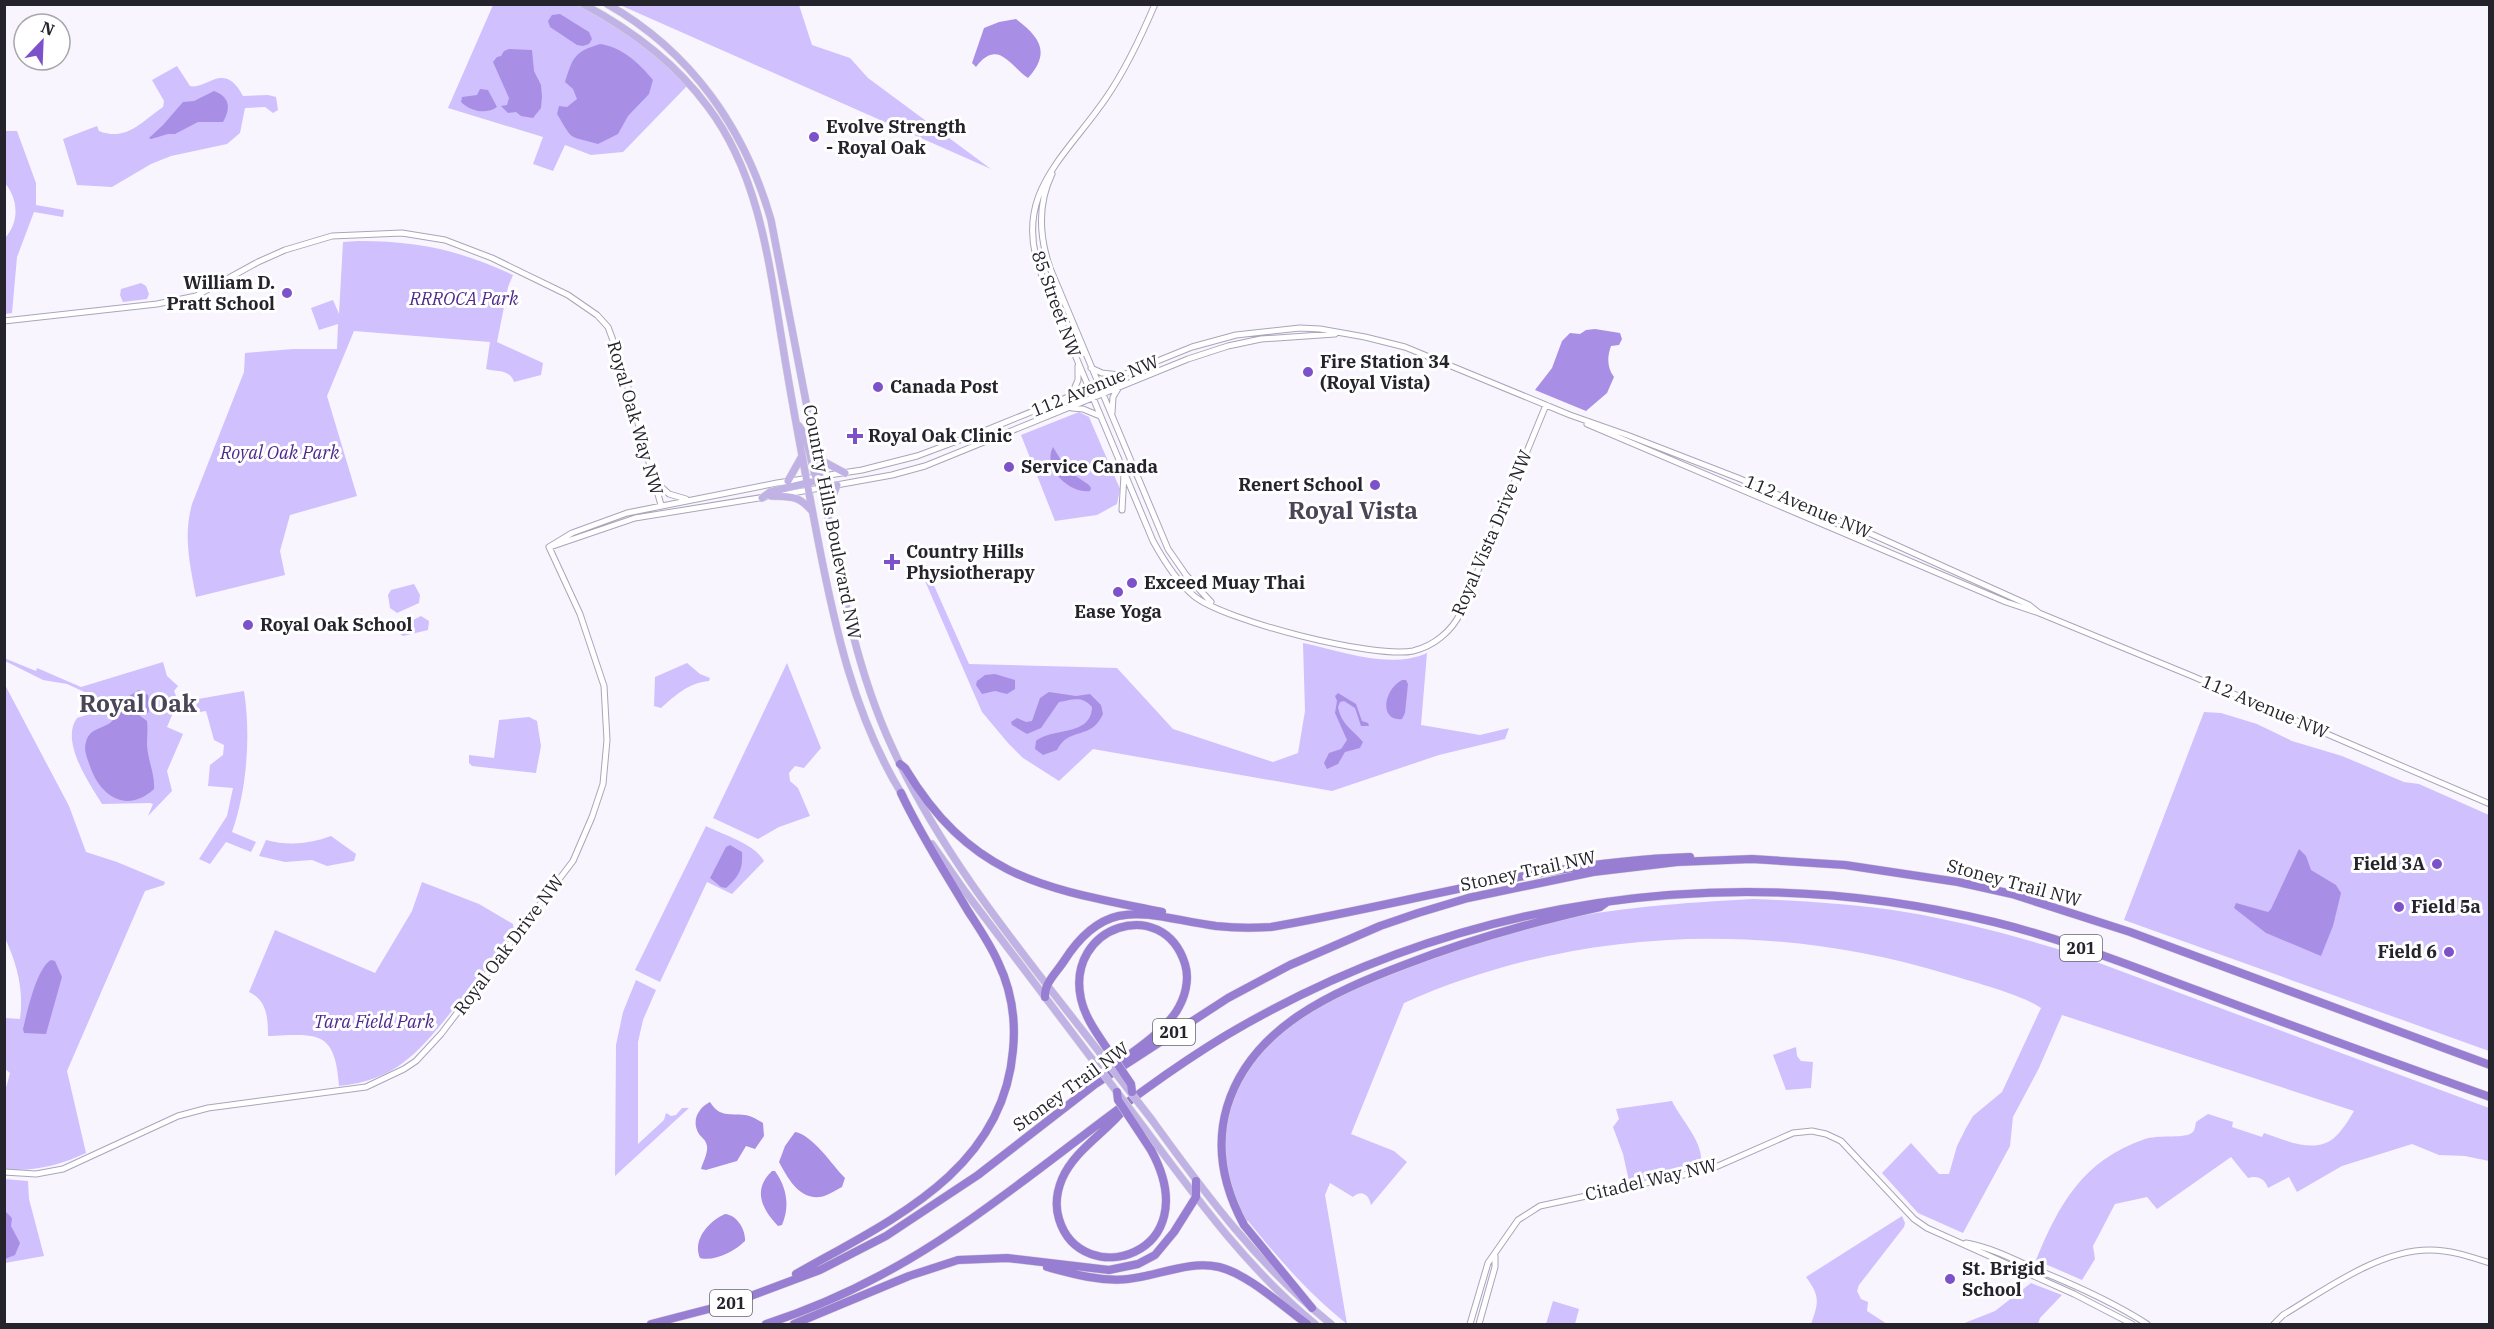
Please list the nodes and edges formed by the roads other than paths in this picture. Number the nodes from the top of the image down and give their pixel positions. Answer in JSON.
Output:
{"nodes":[{"id":1,"x":583,"y":4,"type":"edge"},
{"id":2,"x":607,"y":4,"type":"edge"},
{"id":3,"x":1155,"y":4,"type":"edge"},
{"id":4,"x":1063,"y":154,"type":"junction"},
{"id":5,"x":4,"y":321,"type":"edge"},
{"id":6,"x":1340,"y":333,"type":"junction"},
{"id":7,"x":1079,"y":364,"type":"junction"},
{"id":8,"x":1091,"y":368,"type":"junction"},
{"id":9,"x":1121,"y":375,"type":"junction"},
{"id":10,"x":1099,"y":385,"type":"junction"},
{"id":11,"x":1119,"y":387,"type":"junction"},
{"id":12,"x":1089,"y":389,"type":"junction"},
{"id":13,"x":1102,"y":394,"type":"junction"},
{"id":14,"x":1071,"y":395,"type":"junction"},
{"id":15,"x":1093,"y":398,"type":"junction"},
{"id":16,"x":1546,"y":405,"type":"junction"},
{"id":17,"x":1067,"y":408,"type":"junction"},
{"id":18,"x":1101,"y":416,"type":"junction"},
{"id":19,"x":1570,"y":416,"type":"junction"},
{"id":20,"x":1112,"y":417,"type":"junction"},
{"id":21,"x":798,"y":424,"type":"junction"},
{"id":22,"x":802,"y":456,"type":"junction"},
{"id":23,"x":817,"y":458,"type":"junction"},
{"id":24,"x":845,"y":473,"type":"junction"},
{"id":25,"x":1124,"y":473,"type":"junction"},
{"id":26,"x":653,"y":477,"type":"junction"},
{"id":27,"x":817,"y":478,"type":"junction"},
{"id":28,"x":788,"y":481,"type":"junction"},
{"id":29,"x":807,"y":484,"type":"junction"},
{"id":30,"x":837,"y":485,"type":"junction"},
{"id":31,"x":823,"y":488,"type":"junction"},
{"id":32,"x":771,"y":496,"type":"junction"},
{"id":33,"x":762,"y":498,"type":"junction"},
{"id":34,"x":687,"y":500,"type":"junction"},
{"id":35,"x":661,"y":505,"type":"junction"},
{"id":36,"x":1122,"y":510,"type":"dead end"},
{"id":37,"x":812,"y":512,"type":"junction"},
{"id":38,"x":827,"y":512,"type":"junction"},
{"id":39,"x":549,"y":547,"type":"junction"},
{"id":40,"x":1214,"y":606,"type":"junction"},
{"id":41,"x":2040,"y":613,"type":"junction"},
{"id":42,"x":900,"y":764,"type":"junction"},
{"id":43,"x":901,"y":793,"type":"junction"},
{"id":44,"x":2490,"y":804,"type":"edge"},
{"id":45,"x":1752,"y":859,"type":"junction"},
{"id":46,"x":1610,"y":900,"type":"junction"},
{"id":47,"x":1180,"y":919,"type":"junction"},
{"id":48,"x":1047,"y":984,"type":"junction"},
{"id":49,"x":1045,"y":997,"type":"junction"},
{"id":50,"x":1103,"y":1050,"type":"junction"},
{"id":51,"x":2490,"y":1065,"type":"edge"},
{"id":52,"x":1094,"y":1085,"type":"junction"},
{"id":53,"x":1117,"y":1092,"type":"junction"},
{"id":54,"x":1132,"y":1096,"type":"junction"},
{"id":55,"x":2490,"y":1097,"type":"edge"},
{"id":56,"x":4,"y":1172,"type":"edge"},
{"id":57,"x":1196,"y":1181,"type":"junction"},
{"id":58,"x":1196,"y":1197,"type":"junction"},
{"id":59,"x":1961,"y":1242,"type":"junction"},
{"id":60,"x":1495,"y":1253,"type":"junction"},
{"id":61,"x":1025,"y":1261,"type":"junction"},
{"id":62,"x":2490,"y":1263,"type":"edge"},
{"id":63,"x":787,"y":1282,"type":"junction"},
{"id":64,"x":2077,"y":1286,"type":"junction"},
{"id":65,"x":2074,"y":1294,"type":"junction"},
{"id":66,"x":1312,"y":1308,"type":"junction"},
{"id":67,"x":651,"y":1324,"type":"edge"},
{"id":68,"x":766,"y":1324,"type":"edge"},
{"id":69,"x":794,"y":1324,"type":"edge"},
{"id":70,"x":1306,"y":1324,"type":"edge"},
{"id":71,"x":1315,"y":1324,"type":"edge"},
{"id":72,"x":1331,"y":1324,"type":"edge"},
{"id":73,"x":1470,"y":1324,"type":"edge"},
{"id":74,"x":1479,"y":1324,"type":"edge"},
{"id":75,"x":2132,"y":1324,"type":"edge"},
{"id":76,"x":2147,"y":1324,"type":"edge"},
{"id":77,"x":2274,"y":1324,"type":"edge"}],
"edges":[{"from":1,"to":21,"type":"main road","name":"Country Hills Boulevard NW"},
{"from":2,"to":23,"type":"main road","name":"Country Hills Boulevard NW"},
{"from":3,"to":4,"type":"street","name":"85 Street NW"},
{"from":4,"to":7,"type":"street","name":"85 Street NW"},
{"from":4,"to":8,"type":"street","name":"85 Street NW"},
{"from":5,"to":26,"type":"street","name":"Royal Oak Way NW"},
{"from":6,"to":9,"type":"street","name":"112 Avenue NW"},
{"from":6,"to":11,"type":"street","name":"112 Avenue NW"},
{"from":6,"to":16,"type":"street","name":"112 Avenue NW"},
{"from":7,"to":12,"type":"street","name":"85 Street NW"},
{"from":7,"to":14,"type":"street"},
{"from":8,"to":9,"type":"street"},
{"from":8,"to":10,"type":"street","name":"85 Street NW"},
{"from":9,"to":10,"type":"street","name":"112 Avenue NW"},
{"from":10,"to":12,"type":"street","name":"112 Avenue NW"},
{"from":10,"to":13,"type":"street","name":"Royal Vista Drive NW"},
{"from":11,"to":13,"type":"street","name":"112 Avenue NW"},
{"from":11,"to":20,"type":"street"},
{"from":12,"to":14,"type":"street","name":"112 Avenue NW"},
{"from":12,"to":15,"type":"street","name":"Royal Vista Drive NW"},
{"from":13,"to":15,"type":"street","name":"112 Avenue NW"},
{"from":13,"to":20,"type":"street","name":"Royal Vista Drive NW"},
{"from":14,"to":24,"type":"street","name":"112 Avenue NW"},
{"from":15,"to":17,"type":"street","name":"112 Avenue NW"},
{"from":15,"to":18,"type":"street","name":"Royal Vista Drive NW"},
{"from":16,"to":19,"type":"street","name":"112 Avenue NW"},
{"from":16,"to":40,"type":"street","name":"Royal Vista Drive NW"},
{"from":17,"to":18,"type":"street"},
{"from":17,"to":30,"type":"street","name":"112 Avenue NW"},
{"from":18,"to":25,"type":"street","name":"Royal Vista Drive NW"},
{"from":19,"to":41,"type":"street","name":"112 Avenue NW"},
{"from":19,"to":41,"type":"street","name":"112 Avenue NW"},
{"from":20,"to":40,"type":"street","name":"Royal Vista Drive NW"},
{"from":21,"to":22,"type":"main road","name":"Country Hills Boulevard NW"},
{"from":21,"to":27,"type":"main road"},
{"from":22,"to":28,"type":"main road"},
{"from":22,"to":29,"type":"main road","name":"Country Hills Boulevard NW"},
{"from":23,"to":24,"type":"main road"},
{"from":23,"to":27,"type":"main road","name":"Country Hills Boulevard NW"},
{"from":24,"to":27,"type":"street","name":"112 Avenue NW"},
{"from":25,"to":36,"type":"street"},
{"from":25,"to":40,"type":"street","name":"Royal Vista Drive NW"},
{"from":26,"to":34,"type":"street"},
{"from":26,"to":35,"type":"street","name":"Royal Oak Way NW"},
{"from":27,"to":29,"type":"main road"},
{"from":27,"to":31,"type":"main road"},
{"from":28,"to":29,"type":"street"},
{"from":28,"to":34,"type":"street"},
{"from":29,"to":31,"type":"street","name":"112 Avenue NW"},
{"from":29,"to":32,"type":"street"},
{"from":29,"to":33,"type":"main road"},
{"from":29,"to":37,"type":"main road","name":"Country Hills Boulevard NW"},
{"from":30,"to":31,"type":"street","name":"112 Avenue NW"},
{"from":30,"to":38,"type":"main road"},
{"from":31,"to":38,"type":"main road","name":"Country Hills Boulevard NW"},
{"from":32,"to":33,"type":"street"},
{"from":32,"to":37,"type":"main road"},
{"from":33,"to":39,"type":"street"},
{"from":34,"to":35,"type":"street"},
{"from":35,"to":39,"type":"street"},
{"from":37,"to":43,"type":"main road","name":"Country Hills Boulevard NW"},
{"from":38,"to":42,"type":"main road","name":"Country Hills Boulevard NW"},
{"from":39,"to":56,"type":"street","name":"Royal Oak Drive NW"},
{"from":41,"to":44,"type":"street","name":"112 Avenue NW"},
{"from":42,"to":47,"type":"highway"},
{"from":42,"to":48,"type":"main road","name":"Country Hills Boulevard NW"},
{"from":43,"to":49,"type":"main road","name":"Country Hills Boulevard NW"},
{"from":43,"to":63,"type":"highway"},
{"from":45,"to":47,"type":"highway"},
{"from":45,"to":51,"type":"highway","name":"Stoney Trail NW","number":"201"},
{"from":45,"to":52,"type":"highway","name":"Stoney Trail NW","number":"201"},
{"from":46,"to":54,"type":"highway","number":"201"},
{"from":46,"to":55,"type":"highway","number":"201"},
{"from":46,"to":66,"type":"highway"},
{"from":47,"to":48,"type":"highway"},
{"from":48,"to":49,"type":"highway"},
{"from":48,"to":50,"type":"main road","name":"Country Hills Boulevard NW"},
{"from":49,"to":53,"type":"main road","name":"Country Hills Boulevard NW","bridge":true},
{"from":50,"to":52,"type":"highway"},
{"from":50,"to":54,"type":"highway","bridge":true},
{"from":52,"to":63,"type":"highway","name":"Stoney Trail NW","number":"201"},
{"from":53,"to":54,"type":"highway","bridge":true},
{"from":53,"to":58,"type":"main road","name":"Country Hills Boulevard NW","bridge":true},
{"from":54,"to":57,"type":"main road","bridge":true},
{"from":54,"to":68,"type":"highway","number":"201"},
{"from":57,"to":58,"type":"highway"},
{"from":57,"to":66,"type":"main road"},
{"from":58,"to":61,"type":"highway"},
{"from":58,"to":71,"type":"main road","name":"Country Hills Boulevard NW"},
{"from":59,"to":60,"type":"street","name":"Citadel Way NW"},
{"from":59,"to":64,"type":"street","name":"Citadel Way NW"},
{"from":59,"to":65,"type":"street","name":"Citadel Way NW"},
{"from":60,"to":73,"type":"street","name":"Citadel Way NW"},
{"from":60,"to":74,"type":"street","name":"Citadel Way NW"},
{"from":61,"to":69,"type":"highway"},
{"from":61,"to":70,"type":"highway"},
{"from":62,"to":77,"type":"street"},
{"from":63,"to":67,"type":"highway","name":"Stoney Trail NW","number":"201"},
{"from":64,"to":65,"type":"street"},
{"from":64,"to":76,"type":"street","name":"Citadel Way NW"},
{"from":65,"to":75,"type":"street","name":"Citadel Way NW"},
{"from":66,"to":72,"type":"main road"}]}
